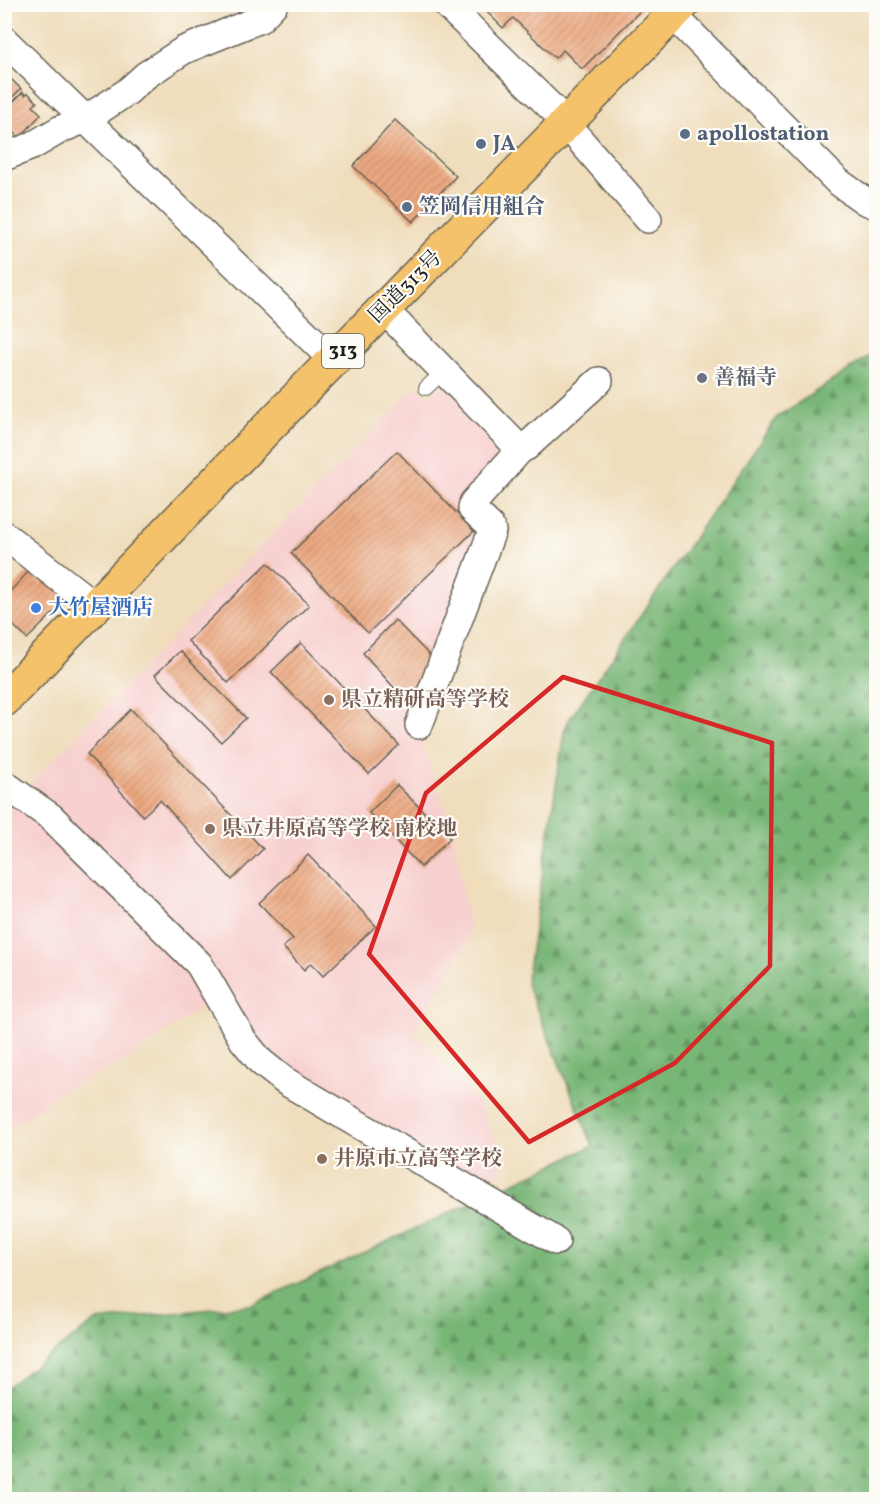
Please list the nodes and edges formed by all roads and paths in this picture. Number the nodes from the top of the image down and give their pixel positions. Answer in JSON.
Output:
{"nodes":[{"id":1,"x":274,"y":4,"type":"edge"},
{"id":2,"x":446,"y":4,"type":"edge"},
{"id":3,"x":678,"y":10,"type":"edge"},
{"id":4,"x":4,"y":40,"type":"edge"},
{"id":5,"x":86,"y":119,"type":"junction"},
{"id":6,"x":567,"y":124,"type":"junction"},
{"id":7,"x":4,"y":157,"type":"edge"},
{"id":8,"x":876,"y":205,"type":"edge"},
{"id":9,"x":648,"y":219,"type":"dead end"},
{"id":10,"x":382,"y":311,"type":"junction"},
{"id":11,"x":333,"y":360,"type":"junction"},
{"id":12,"x":599,"y":381,"type":"dead end"},
{"id":13,"x":519,"y":449,"type":"junction"},
{"id":14,"x":4,"y":535,"type":"edge"},
{"id":15,"x":95,"y":606,"type":"junction"},
{"id":16,"x":4,"y":700,"type":"edge"},
{"id":17,"x":419,"y":725,"type":"dead end"},
{"id":18,"x":4,"y":784,"type":"edge"},
{"id":19,"x":556,"y":1241,"type":"dead end"}],
"edges":[{"from":1,"to":5,"type":"street"},
{"from":2,"to":6,"type":"street"},
{"from":3,"to":6,"type":"highway","name":"国道313号","number":"313"},
{"from":3,"to":8,"type":"street"},
{"from":4,"to":5,"type":"street"},
{"from":5,"to":7,"type":"street"},
{"from":5,"to":11,"type":"street"},
{"from":6,"to":9,"type":"street"},
{"from":6,"to":10,"type":"highway","name":"国道313号","number":"313"},
{"from":10,"to":11,"type":"highway","name":"国道313号","number":"313"},
{"from":10,"to":13,"type":"street"},
{"from":11,"to":15,"type":"highway","name":"国道313号","number":"313"},
{"from":12,"to":13,"type":"street"},
{"from":13,"to":17,"type":"street"},
{"from":14,"to":15,"type":"street"},
{"from":15,"to":16,"type":"highway","name":"国道313号","number":"313"},
{"from":18,"to":19,"type":"street"}]}
